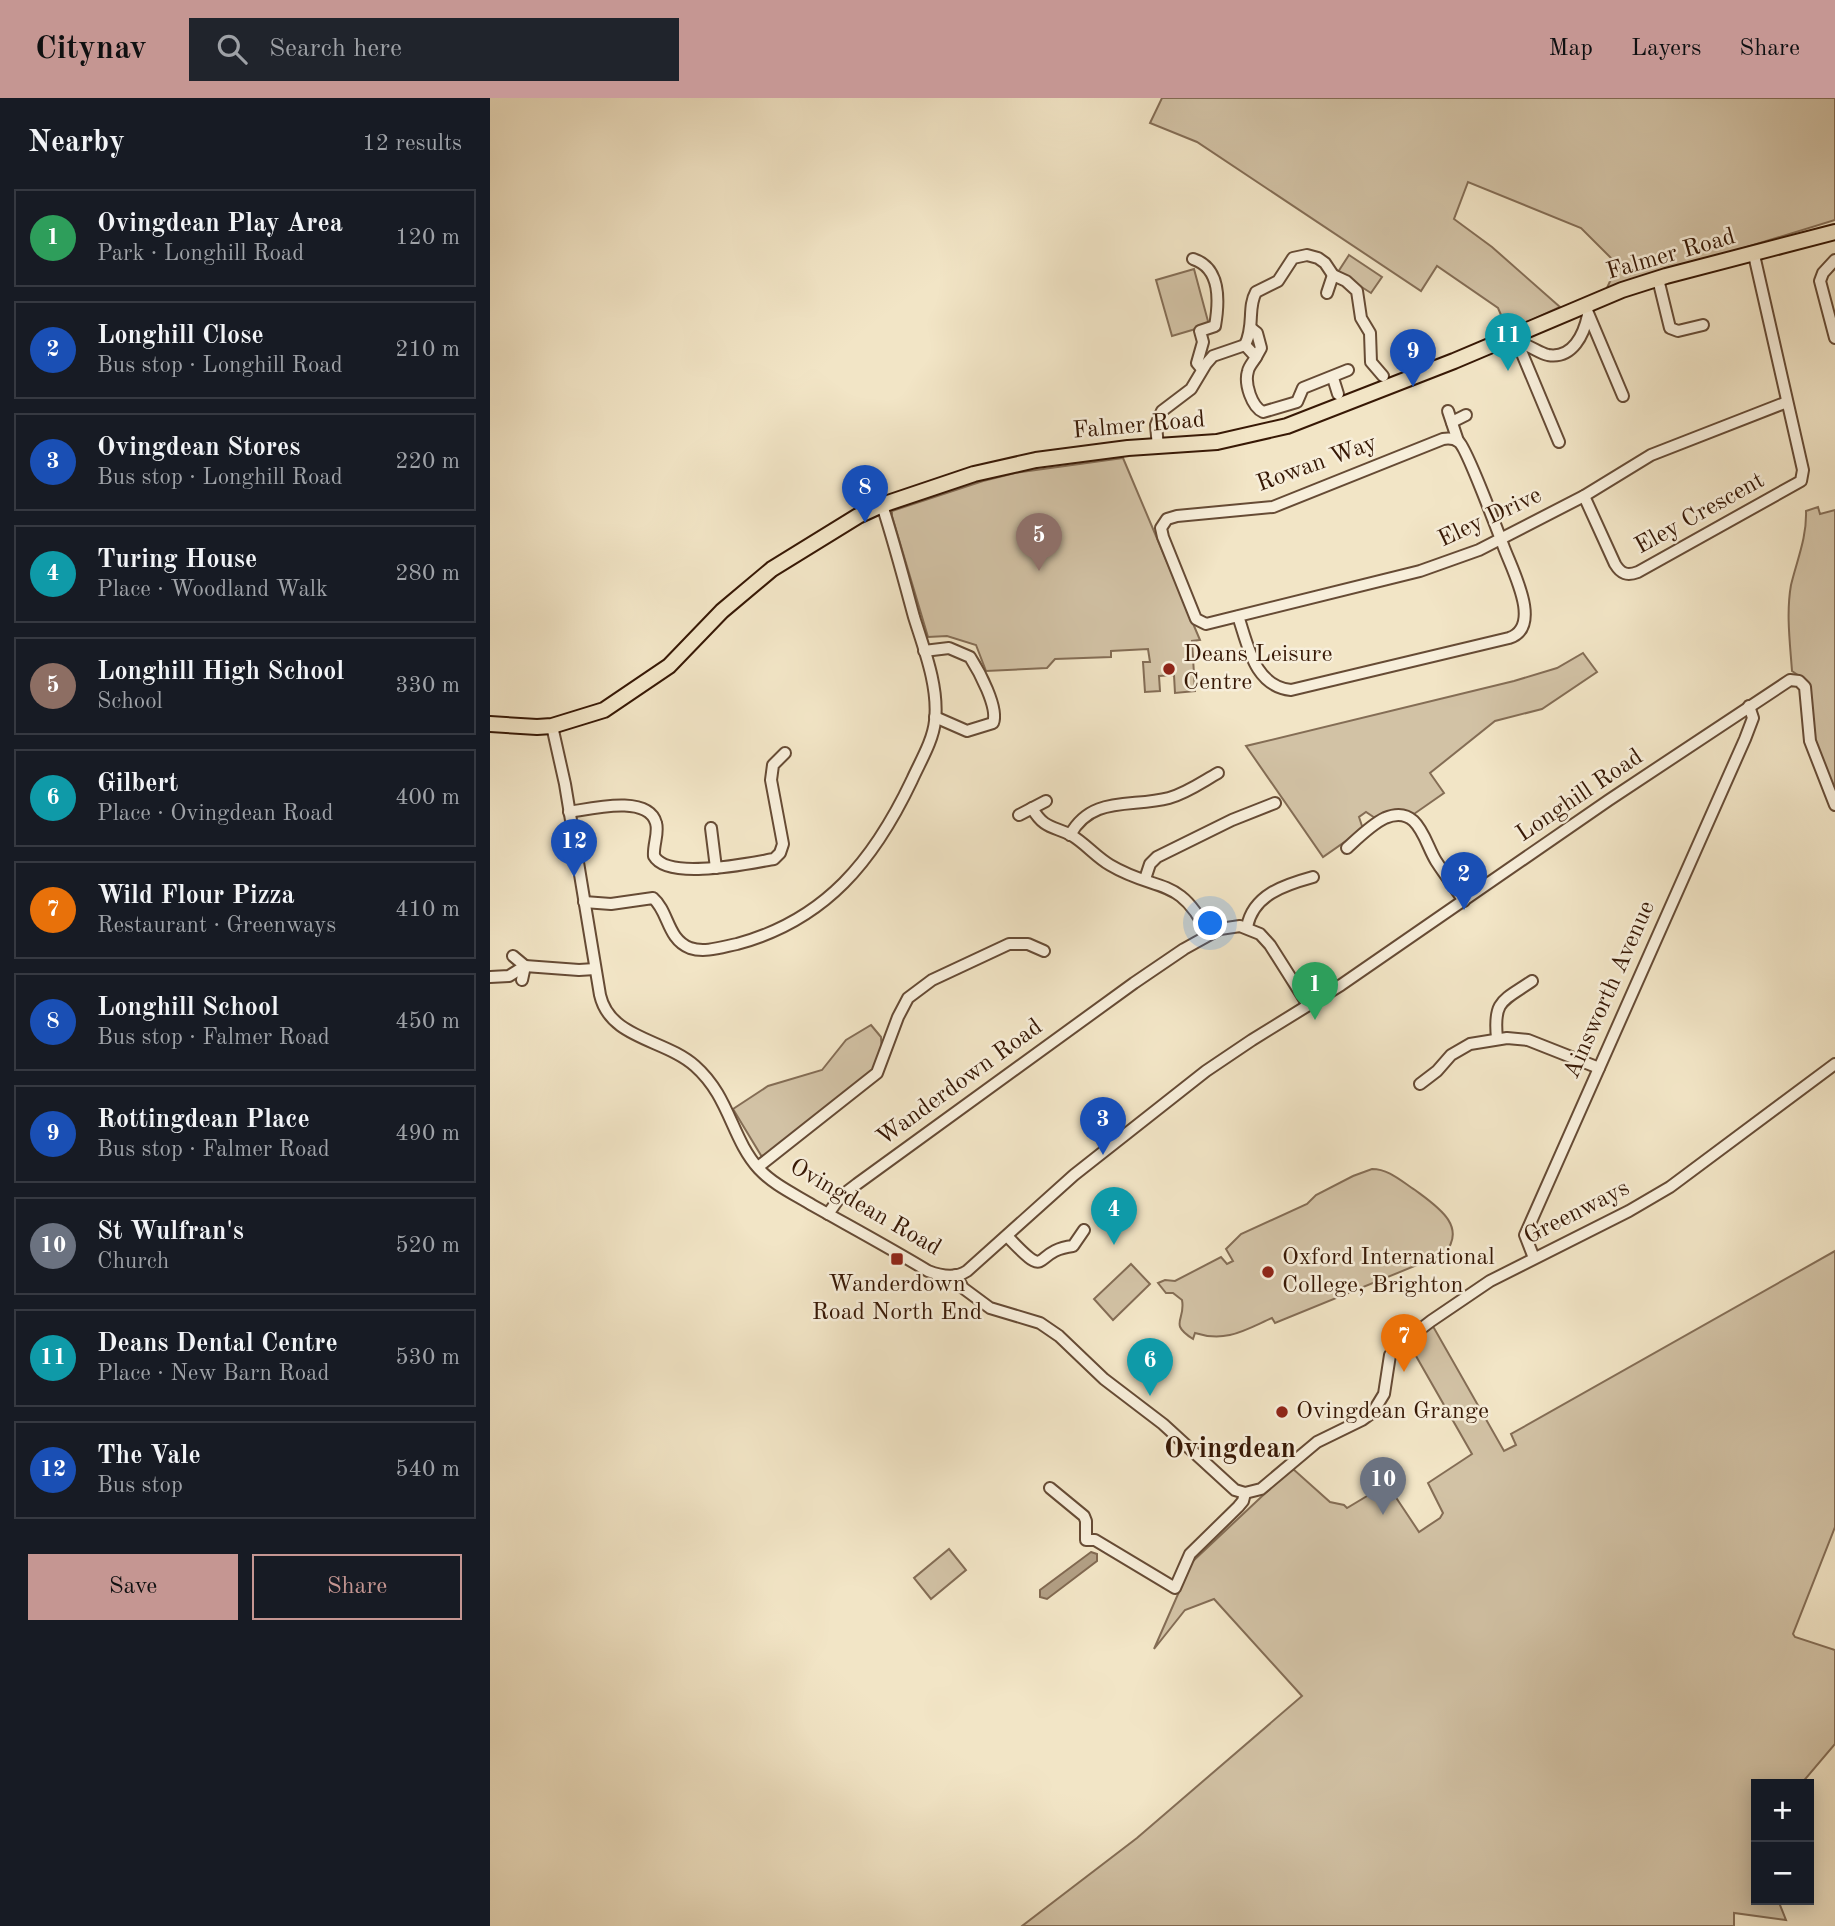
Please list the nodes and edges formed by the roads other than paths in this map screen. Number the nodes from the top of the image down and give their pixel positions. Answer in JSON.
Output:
{"nodes":[{"id":1,"x":1835,"y":232,"type":"edge"},
{"id":2,"x":1754,"y":255,"type":"junction"},
{"id":3,"x":1193,"y":259,"type":"dead end"},
{"id":4,"x":1835,"y":260,"type":"edge"},
{"id":5,"x":1333,"y":275,"type":"junction"},
{"id":6,"x":1658,"y":279,"type":"junction"},
{"id":7,"x":1327,"y":293,"type":"dead end"},
{"id":8,"x":1587,"y":310,"type":"junction"},
{"id":9,"x":1703,"y":325,"type":"dead end"},
{"id":10,"x":1252,"y":329,"type":"junction"},
{"id":11,"x":1835,"y":338,"type":"edge"},
{"id":12,"x":1520,"y":339,"type":"junction"},
{"id":13,"x":1245,"y":345,"type":"junction"},
{"id":14,"x":1256,"y":356,"type":"junction"},
{"id":15,"x":1202,"y":369,"type":"junction"},
{"id":16,"x":1348,"y":370,"type":"dead end"},
{"id":17,"x":1383,"y":376,"type":"dead end"},
{"id":18,"x":1333,"y":378,"type":"junction"},
{"id":19,"x":1339,"y":394,"type":"dead end"},
{"id":20,"x":1623,"y":396,"type":"dead end"},
{"id":21,"x":1787,"y":402,"type":"junction"},
{"id":22,"x":1466,"y":415,"type":"dead end"},
{"id":23,"x":1458,"y":441,"type":"junction"},
{"id":24,"x":1559,"y":442,"type":"dead end"},
{"id":25,"x":1158,"y":447,"type":"junction"},
{"id":26,"x":1584,"y":496,"type":"junction"},
{"id":27,"x":882,"y":505,"type":"junction"},
{"id":28,"x":1501,"y":540,"type":"junction"},
{"id":29,"x":1238,"y":616,"type":"junction"},
{"id":30,"x":1195,"y":617,"type":"joint"},
{"id":31,"x":924,"y":651,"type":"junction"},
{"id":32,"x":1749,"y":706,"type":"junction"},
{"id":33,"x":1735,"y":716,"type":"junction"},
{"id":34,"x":935,"y":717,"type":"junction"},
{"id":35,"x":490,"y":724,"type":"edge"},
{"id":36,"x":552,"y":726,"type":"junction"},
{"id":37,"x":1745,"y":739,"type":"junction"},
{"id":38,"x":785,"y":753,"type":"dead end"},
{"id":39,"x":1203,"y":768,"type":"dead end"},
{"id":40,"x":1046,"y":801,"type":"dead end"},
{"id":41,"x":1275,"y":803,"type":"dead end"},
{"id":42,"x":1835,"y":805,"type":"edge"},
{"id":43,"x":1032,"y":808,"type":"junction"},
{"id":44,"x":569,"y":812,"type":"junction"},
{"id":45,"x":1019,"y":815,"type":"dead end"},
{"id":46,"x":1364,"y":817,"type":"dead end"},
{"id":47,"x":1373,"y":827,"type":"junction"},
{"id":48,"x":711,"y":828,"type":"dead end"},
{"id":49,"x":1070,"y":835,"type":"junction"},
{"id":50,"x":1347,"y":848,"type":"dead end"},
{"id":51,"x":716,"y":868,"type":"junction"},
{"id":52,"x":1312,"y":877,"type":"dead end"},
{"id":53,"x":1144,"y":879,"type":"junction"},
{"id":54,"x":1464,"y":901,"type":"junction"},
{"id":55,"x":584,"y":902,"type":"junction"},
{"id":56,"x":1247,"y":927,"type":"junction"},
{"id":57,"x":1208,"y":934,"type":"junction"},
{"id":58,"x":1044,"y":951,"type":"dead end"},
{"id":59,"x":513,"y":956,"type":"dead end"},
{"id":60,"x":525,"y":966,"type":"junction"},
{"id":61,"x":595,"y":969,"type":"junction"},
{"id":62,"x":490,"y":977,"type":"edge"},
{"id":63,"x":522,"y":980,"type":"dead end"},
{"id":64,"x":1532,"y":981,"type":"dead end"},
{"id":65,"x":1308,"y":1005,"type":"junction"},
{"id":66,"x":1497,"y":1038,"type":"junction"},
{"id":67,"x":1835,"y":1063,"type":"edge"},
{"id":68,"x":1599,"y":1068,"type":"junction"},
{"id":69,"x":1420,"y":1084,"type":"dead end"},
{"id":70,"x":758,"y":1167,"type":"junction"},
{"id":71,"x":828,"y":1214,"type":"junction"},
{"id":72,"x":1084,"y":1230,"type":"dead end"},
{"id":73,"x":1007,"y":1236,"type":"junction"},
{"id":74,"x":1534,"y":1258,"type":"junction"},
{"id":75,"x":956,"y":1275,"type":"junction"},
{"id":76,"x":1050,"y":1488,"type":"dead end"},
{"id":77,"x":1245,"y":1493,"type":"junction"}],
"edges":[{"from":1,"to":2,"type":"main road","name":"Falmer Road"},
{"from":2,"to":6,"type":"main road","name":"Falmer Road"},
{"from":2,"to":21,"type":"street"},
{"from":3,"to":15,"type":"street"},
{"from":4,"to":11,"type":"street"},
{"from":5,"to":7,"type":"street"},
{"from":5,"to":10,"type":"street"},
{"from":5,"to":17,"type":"street"},
{"from":6,"to":8,"type":"main road","name":"Falmer Road"},
{"from":6,"to":9,"type":"street"},
{"from":8,"to":12,"type":"main road","name":"Falmer Road"},
{"from":8,"to":12,"type":"street"},
{"from":8,"to":20,"type":"street"},
{"from":10,"to":13,"type":"street"},
{"from":10,"to":14,"type":"street"},
{"from":12,"to":24,"type":"street"},
{"from":12,"to":25,"type":"main road","name":"Falmer Road"},
{"from":13,"to":14,"type":"street"},
{"from":13,"to":15,"type":"street"},
{"from":14,"to":18,"type":"street"},
{"from":15,"to":25,"type":"street"},
{"from":16,"to":18,"type":"street"},
{"from":18,"to":19,"type":"street"},
{"from":21,"to":26,"type":"street","name":"Eley Drive"},
{"from":21,"to":26,"type":"street","name":"Eley Crescent"},
{"from":22,"to":23,"type":"street"},
{"from":23,"to":28,"type":"street"},
{"from":23,"to":30,"type":"street","name":"Rowan Way"},
{"from":25,"to":27,"type":"main road","name":"Falmer Road"},
{"from":26,"to":28,"type":"street","name":"Eley Drive"},
{"from":27,"to":31,"type":"street"},
{"from":27,"to":36,"type":"main road","name":"Falmer Road"},
{"from":28,"to":29,"type":"street","name":"Eley Drive"},
{"from":28,"to":29,"type":"street"},
{"from":29,"to":30,"type":"street","name":"Eley Drive"},
{"from":31,"to":34,"type":"street"},
{"from":31,"to":34,"type":"street"},
{"from":32,"to":33,"type":"street","name":"Longhill Road"},
{"from":32,"to":37,"type":"street","name":"Ainsworth Avenue"},
{"from":32,"to":42,"type":"street","name":"Longhill Road"},
{"from":33,"to":37,"type":"street"},
{"from":33,"to":54,"type":"street","name":"Longhill Road"},
{"from":34,"to":55,"type":"street"},
{"from":35,"to":36,"type":"main road","name":"Falmer Road"},
{"from":36,"to":44,"type":"street","name":"Ovingdean Road"},
{"from":37,"to":68,"type":"street","name":"Ainsworth Avenue"},
{"from":38,"to":51,"type":"street"},
{"from":39,"to":49,"type":"street"},
{"from":40,"to":43,"type":"street"},
{"from":41,"to":53,"type":"street"},
{"from":43,"to":45,"type":"street"},
{"from":43,"to":49,"type":"street"},
{"from":44,"to":51,"type":"street"},
{"from":44,"to":55,"type":"street","name":"Ovingdean Road"},
{"from":46,"to":47,"type":"street"},
{"from":47,"to":50,"type":"street"},
{"from":47,"to":54,"type":"street"},
{"from":48,"to":51,"type":"street"},
{"from":49,"to":53,"type":"street"},
{"from":52,"to":56,"type":"street"},
{"from":53,"to":57,"type":"street"},
{"from":54,"to":65,"type":"street","name":"Longhill Road"},
{"from":55,"to":61,"type":"street","name":"Ovingdean Road"},
{"from":56,"to":57,"type":"street","name":"Wanderdown Road"},
{"from":56,"to":65,"type":"street"},
{"from":57,"to":71,"type":"street","name":"Wanderdown Road"},
{"from":58,"to":70,"type":"street"},
{"from":59,"to":60,"type":"street"},
{"from":60,"to":61,"type":"street"},
{"from":60,"to":62,"type":"street"},
{"from":60,"to":63,"type":"street"},
{"from":61,"to":70,"type":"street","name":"Ovingdean Road"},
{"from":64,"to":66,"type":"street"},
{"from":65,"to":73,"type":"street","name":"Longhill Road"},
{"from":66,"to":68,"type":"street"},
{"from":66,"to":69,"type":"street"},
{"from":67,"to":74,"type":"street","name":"Greenways"},
{"from":68,"to":74,"type":"street","name":"Ainsworth Avenue"},
{"from":70,"to":71,"type":"street","name":"Ovingdean Road"},
{"from":71,"to":75,"type":"street","name":"Ovingdean Road"},
{"from":72,"to":73,"type":"street"},
{"from":73,"to":75,"type":"street","name":"Longhill Road"},
{"from":74,"to":77,"type":"street","name":"Greenways"},
{"from":75,"to":77,"type":"street","name":"Ovingdean Road"},
{"from":76,"to":77,"type":"street"}]}
